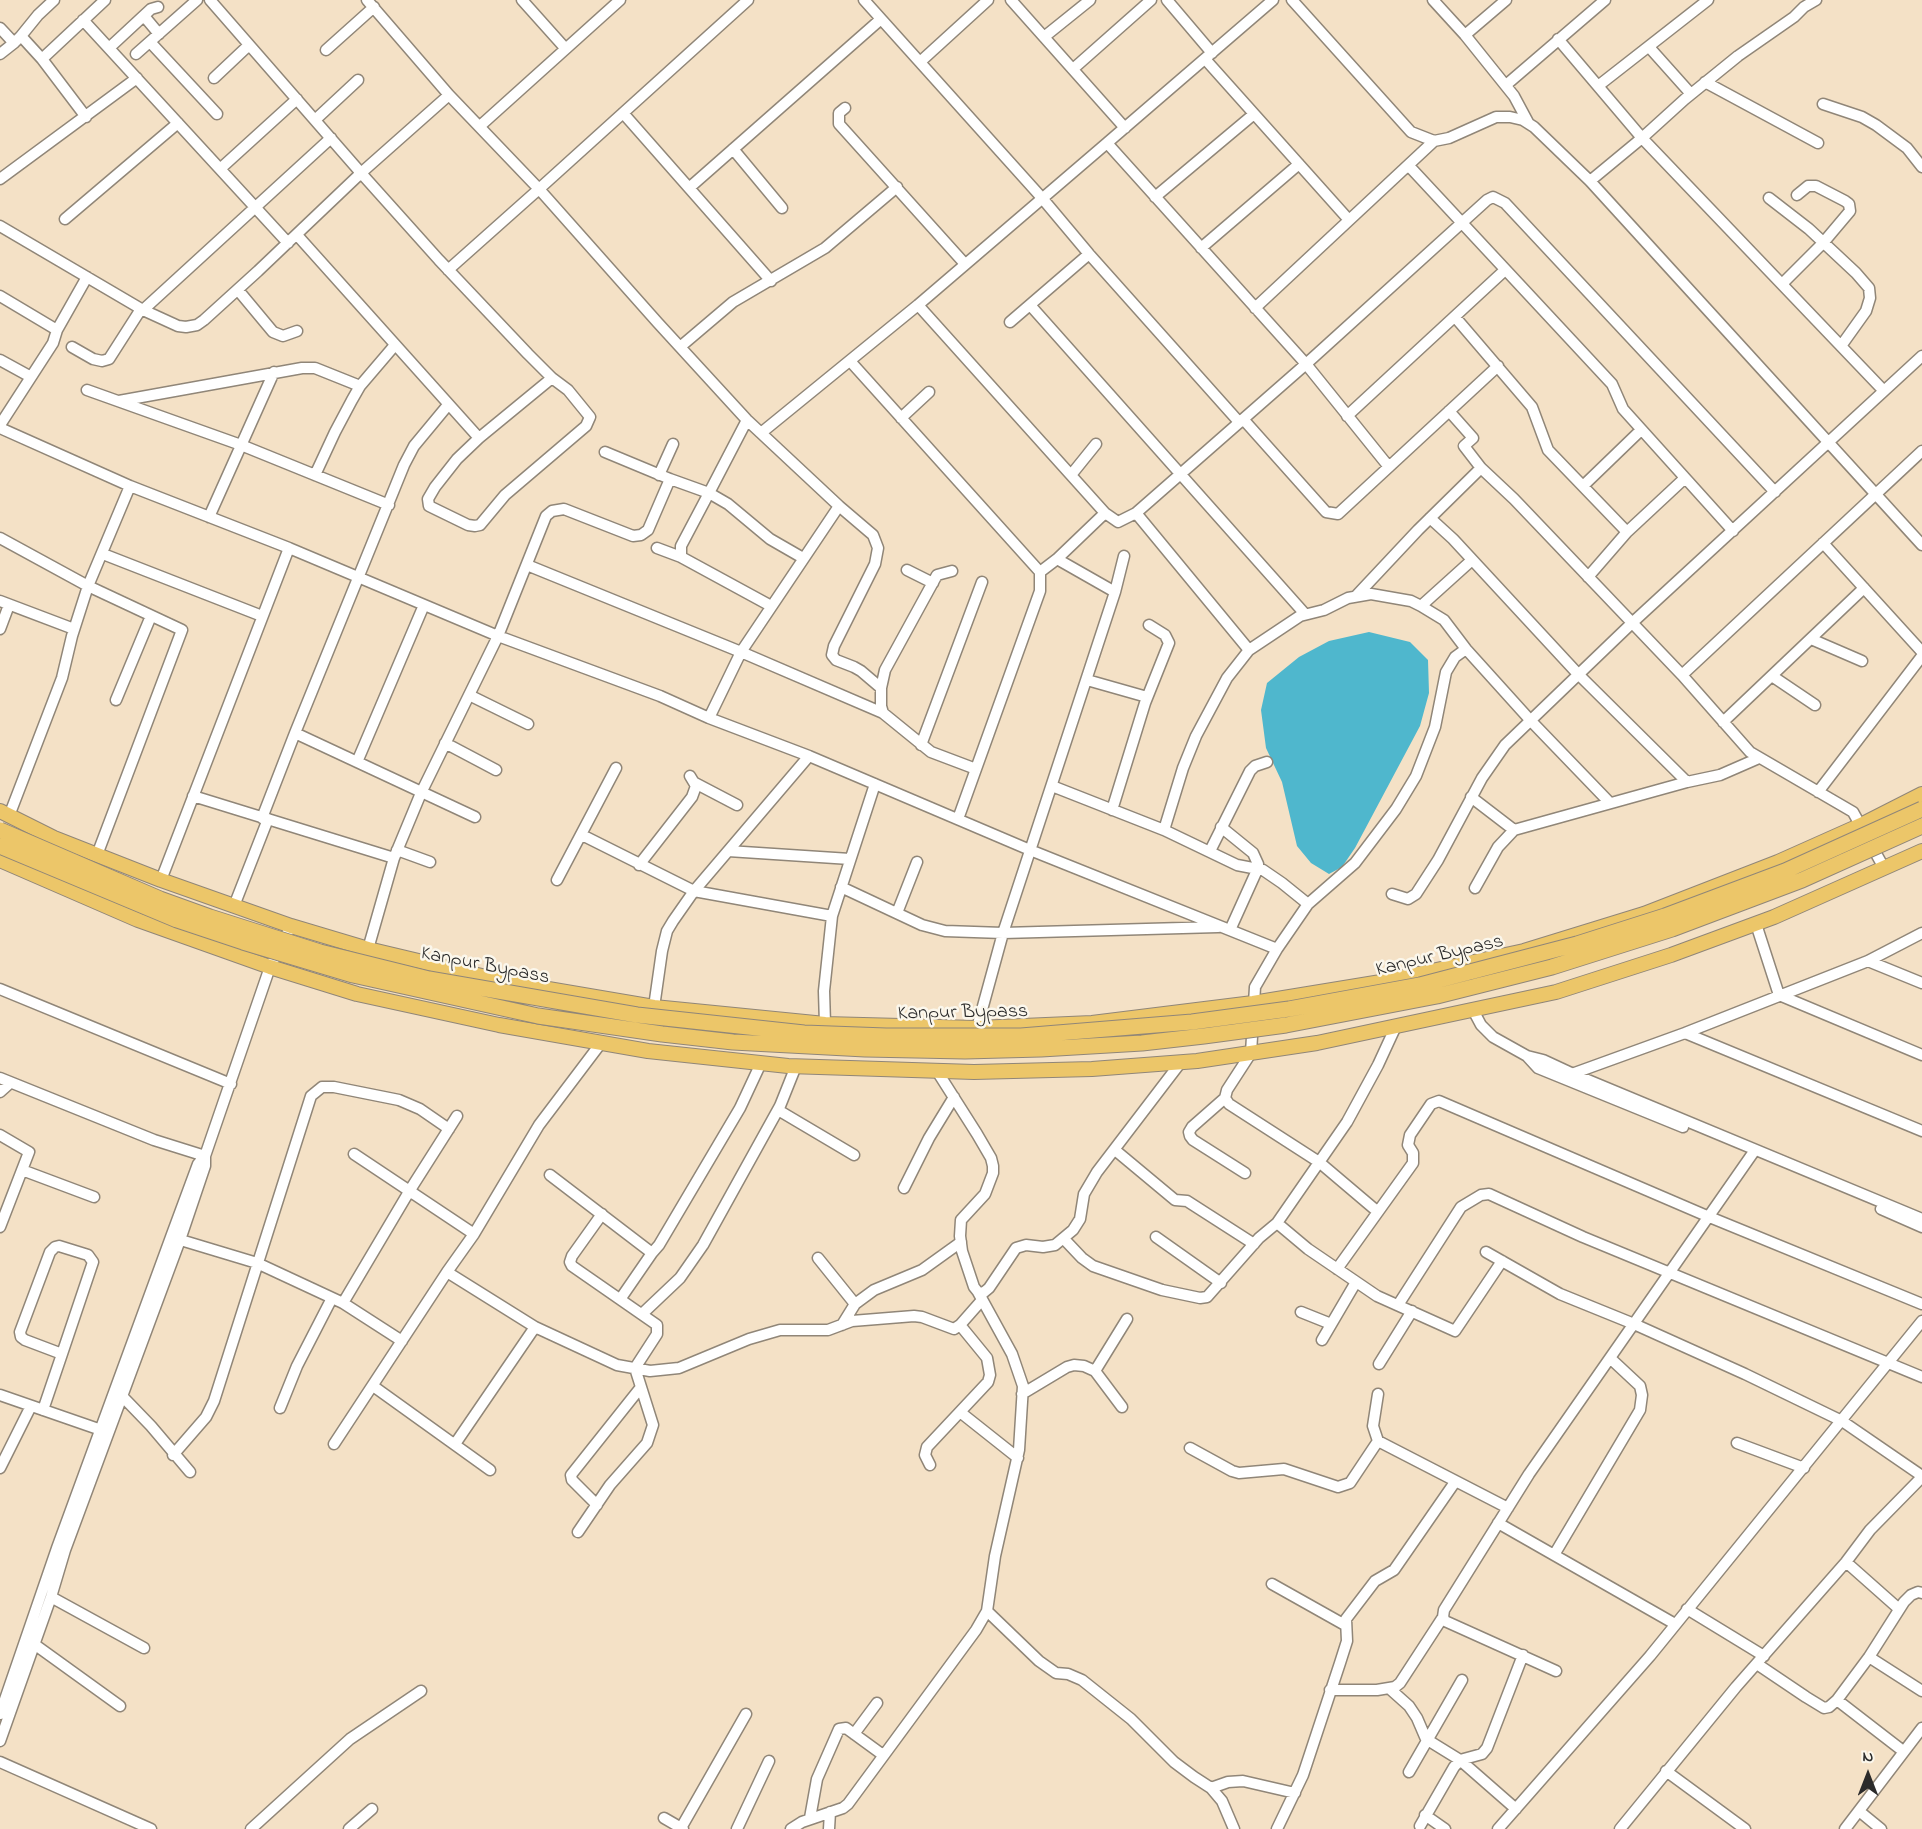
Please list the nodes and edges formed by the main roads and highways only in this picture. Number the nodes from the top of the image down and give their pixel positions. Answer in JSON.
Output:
{"nodes":[{"id":1,"x":1922,"y":794,"type":"edge"},
{"id":2,"x":1922,"y":809,"type":"edge"},
{"id":3,"x":5,"y":813,"type":"edge"},
{"id":4,"x":1922,"y":825,"type":"edge"},
{"id":5,"x":0,"y":830,"type":"edge"},
{"id":6,"x":0,"y":846,"type":"edge"},
{"id":7,"x":1922,"y":851,"type":"edge"},
{"id":8,"x":0,"y":860,"type":"edge"}],
"edges":[{"from":1,"to":3,"type":"main road"},
{"from":2,"to":5,"type":"highway","name":"Kanpur Bypass","bridge":true},
{"from":4,"to":6,"type":"highway","name":"Kanpur Bypass","bridge":true},
{"from":7,"to":8,"type":"main road"}]}
